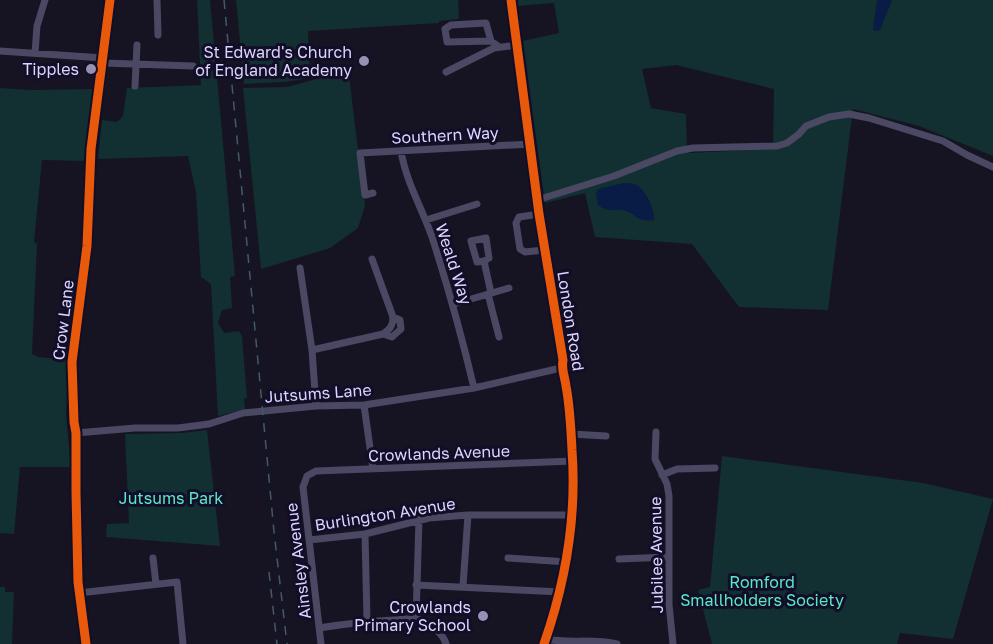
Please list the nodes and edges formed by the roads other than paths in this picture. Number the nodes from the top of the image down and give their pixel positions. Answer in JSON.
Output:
{"nodes":[{"id":1,"x":45,"y":0,"type":"edge"},
{"id":2,"x":110,"y":0,"type":"edge"},
{"id":3,"x":157,"y":0,"type":"edge"},
{"id":4,"x":511,"y":0,"type":"edge"},
{"id":5,"x":158,"y":35,"type":"dead end"},
{"id":6,"x":491,"y":41,"type":"junction"},
{"id":7,"x":137,"y":45,"type":"dead end"},
{"id":8,"x":517,"y":45,"type":"junction"},
{"id":9,"x":498,"y":46,"type":"junction"},
{"id":10,"x":0,"y":51,"type":"edge"},
{"id":11,"x":35,"y":53,"type":"junction"},
{"id":12,"x":103,"y":61,"type":"junction"},
{"id":13,"x":136,"y":64,"type":"junction"},
{"id":14,"x":194,"y":66,"type":"dead end"},
{"id":15,"x":446,"y":72,"type":"dead end"},
{"id":16,"x":135,"y":86,"type":"dead end"},
{"id":17,"x":531,"y":144,"type":"junction"},
{"id":18,"x":401,"y":151,"type":"junction"},
{"id":19,"x":993,"y":167,"type":"edge"},
{"id":20,"x":374,"y":193,"type":"dead end"},
{"id":21,"x":537,"y":200,"type":"junction"},
{"id":22,"x":477,"y":204,"type":"dead end"},
{"id":23,"x":539,"y":214,"type":"junction"},
{"id":24,"x":426,"y":220,"type":"junction"},
{"id":25,"x":544,"y":250,"type":"junction"},
{"id":26,"x":372,"y":259,"type":"dead end"},
{"id":27,"x":484,"y":261,"type":"dead end"},
{"id":28,"x":300,"y":268,"type":"dead end"},
{"id":29,"x":509,"y":288,"type":"dead end"},
{"id":30,"x":489,"y":293,"type":"junction"},
{"id":31,"x":454,"y":304,"type":"junction"},
{"id":32,"x":499,"y":337,"type":"dead end"},
{"id":33,"x":312,"y":350,"type":"junction"},
{"id":34,"x":561,"y":368,"type":"junction"},
{"id":35,"x":474,"y":388,"type":"junction"},
{"id":36,"x":364,"y":405,"type":"junction"},
{"id":37,"x":316,"y":406,"type":"junction"},
{"id":38,"x":656,"y":432,"type":"dead end"},
{"id":39,"x":76,"y":433,"type":"junction"},
{"id":40,"x":571,"y":434,"type":"junction"},
{"id":41,"x":606,"y":436,"type":"dead end"},
{"id":42,"x":573,"y":461,"type":"junction"},
{"id":43,"x":715,"y":468,"type":"dead end"},
{"id":44,"x":373,"y":469,"type":"junction"},
{"id":45,"x":662,"y":474,"type":"junction"},
{"id":46,"x":307,"y":476,"type":"joint"},
{"id":47,"x":468,"y":515,"type":"junction"},
{"id":48,"x":573,"y":515,"type":"junction"},
{"id":49,"x":419,"y":519,"type":"junction"},
{"id":50,"x":365,"y":534,"type":"junction"},
{"id":51,"x":309,"y":540,"type":"junction"},
{"id":52,"x":669,"y":557,"type":"junction"},
{"id":53,"x":153,"y":558,"type":"dead end"},
{"id":54,"x":507,"y":558,"type":"dead end"},
{"id":55,"x":619,"y":559,"type":"dead end"},
{"id":56,"x":567,"y":562,"type":"junction"},
{"id":57,"x":156,"y":584,"type":"junction"},
{"id":58,"x":417,"y":585,"type":"junction"},
{"id":59,"x":463,"y":586,"type":"junction"},
{"id":60,"x":561,"y":592,"type":"junction"},
{"id":61,"x":79,"y":593,"type":"junction"},
{"id":62,"x":416,"y":619,"type":"junction"},
{"id":63,"x":367,"y":621,"type":"junction"},
{"id":64,"x":319,"y":628,"type":"junction"},
{"id":65,"x":545,"y":642,"type":"edge"},
{"id":66,"x":613,"y":643,"type":"edge"},
{"id":67,"x":86,"y":644,"type":"edge"},
{"id":68,"x":183,"y":644,"type":"edge"},
{"id":69,"x":321,"y":644,"type":"edge"},
{"id":70,"x":446,"y":644,"type":"edge"},
{"id":71,"x":673,"y":644,"type":"edge"}],
"edges":[{"from":1,"to":11,"type":"street"},
{"from":2,"to":12,"type":"street","name":"Crow Lane"},
{"from":3,"to":5,"type":"street"},
{"from":4,"to":8,"type":"main road","name":"London Road"},
{"from":6,"to":6,"type":"street"},
{"from":6,"to":9,"type":"street"},
{"from":7,"to":13,"type":"street"},
{"from":8,"to":9,"type":"street"},
{"from":8,"to":17,"type":"main road","name":"London Road"},
{"from":9,"to":15,"type":"street"},
{"from":10,"to":11,"type":"street"},
{"from":11,"to":12,"type":"street"},
{"from":12,"to":13,"type":"street"},
{"from":12,"to":39,"type":"street","name":"Crow Lane"},
{"from":13,"to":14,"type":"street"},
{"from":13,"to":16,"type":"street"},
{"from":17,"to":18,"type":"street","name":"Southern Way"},
{"from":17,"to":21,"type":"main road","name":"London Road"},
{"from":18,"to":20,"type":"street","name":"Southern Way"},
{"from":18,"to":24,"type":"street","name":"Weald Way"},
{"from":19,"to":21,"type":"street"},
{"from":21,"to":23,"type":"main road","name":"London Road"},
{"from":22,"to":24,"type":"street"},
{"from":23,"to":25,"type":"main road","name":"London Road"},
{"from":23,"to":25,"type":"street"},
{"from":24,"to":31,"type":"street","name":"Weald Way"},
{"from":25,"to":34,"type":"main road","name":"London Road"},
{"from":26,"to":33,"type":"street"},
{"from":27,"to":30,"type":"street"},
{"from":28,"to":33,"type":"street"},
{"from":29,"to":30,"type":"street"},
{"from":30,"to":31,"type":"street"},
{"from":30,"to":32,"type":"street"},
{"from":31,"to":35,"type":"street","name":"Weald Way"},
{"from":33,"to":37,"type":"street"},
{"from":34,"to":35,"type":"street","name":"Jutsums Lane"},
{"from":34,"to":40,"type":"main road","name":"London Road"},
{"from":35,"to":36,"type":"street","name":"Jutsums Lane"},
{"from":36,"to":37,"type":"street","name":"Jutsums Lane"},
{"from":36,"to":44,"type":"street"},
{"from":37,"to":39,"type":"street","name":"Jutsums Lane"},
{"from":38,"to":45,"type":"street","name":"Jubilee Avenue"},
{"from":39,"to":61,"type":"street","name":"Crow Lane"},
{"from":40,"to":41,"type":"street"},
{"from":40,"to":42,"type":"main road","name":"London Road"},
{"from":42,"to":44,"type":"street","name":"Crowlands Avenue"},
{"from":42,"to":48,"type":"main road","name":"London Road"},
{"from":43,"to":45,"type":"street"},
{"from":44,"to":46,"type":"street","name":"Crowlands Avenue"},
{"from":45,"to":52,"type":"street","name":"Jubilee Avenue"},
{"from":46,"to":51,"type":"street","name":"Ainsley Avenue"},
{"from":47,"to":48,"type":"street","name":"Burlington Avenue"},
{"from":47,"to":49,"type":"street","name":"Burlington Avenue"},
{"from":47,"to":59,"type":"street"},
{"from":48,"to":56,"type":"main road","name":"London Road"},
{"from":49,"to":50,"type":"street","name":"Burlington Avenue"},
{"from":49,"to":58,"type":"street"},
{"from":50,"to":51,"type":"street","name":"Burlington Avenue"},
{"from":50,"to":63,"type":"street"},
{"from":51,"to":64,"type":"street","name":"Ainsley Avenue"},
{"from":52,"to":55,"type":"street"},
{"from":52,"to":71,"type":"street","name":"Jubilee Avenue"},
{"from":53,"to":57,"type":"street"},
{"from":54,"to":56,"type":"street"},
{"from":56,"to":60,"type":"main road","name":"London Road"},
{"from":57,"to":61,"type":"street"},
{"from":57,"to":68,"type":"street"},
{"from":58,"to":59,"type":"street"},
{"from":58,"to":62,"type":"street"},
{"from":59,"to":60,"type":"street"},
{"from":60,"to":65,"type":"main road","name":"London Road"},
{"from":61,"to":67,"type":"street","name":"Crow Lane"},
{"from":62,"to":63,"type":"street"},
{"from":62,"to":70,"type":"street"},
{"from":63,"to":64,"type":"street"},
{"from":64,"to":69,"type":"street","name":"Ainsley Avenue"},
{"from":65,"to":66,"type":"street"}]}
